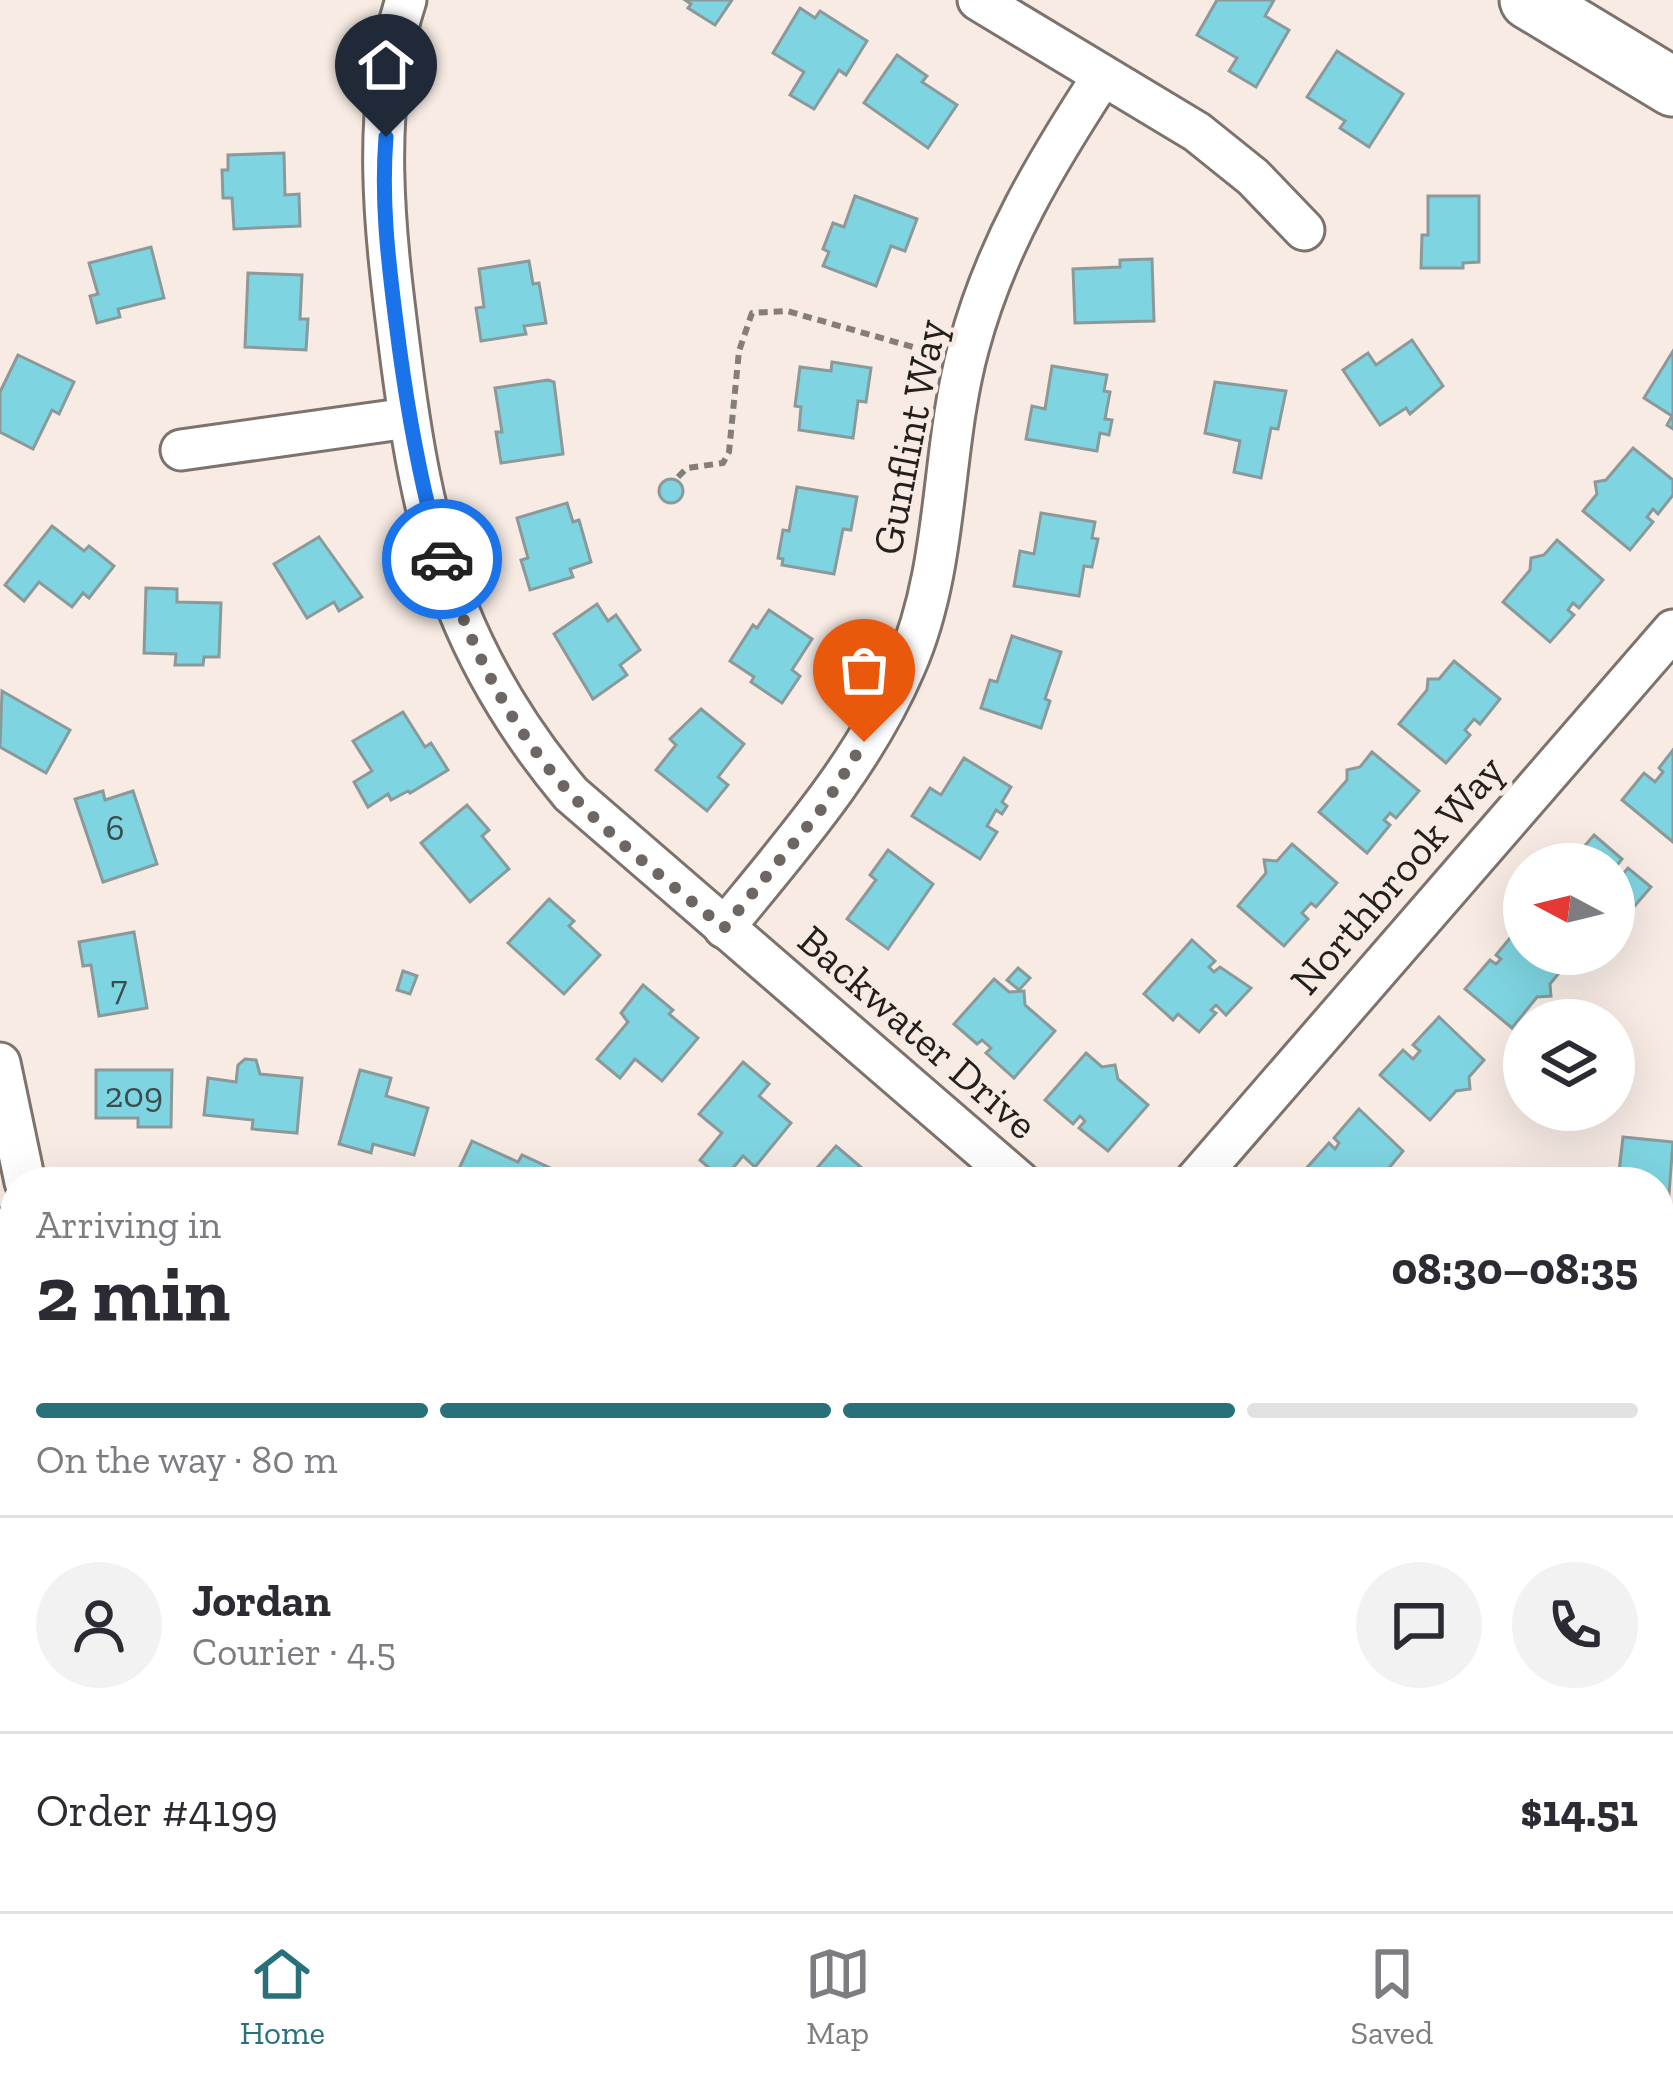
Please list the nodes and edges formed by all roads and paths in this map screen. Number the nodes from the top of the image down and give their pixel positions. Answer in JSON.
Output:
{"nodes":[{"id":1,"x":406,"y":0,"type":"edge"},
{"id":2,"x":978,"y":0,"type":"edge"},
{"id":3,"x":1529,"y":0,"type":"edge"},
{"id":4,"x":1102,"y":77,"type":"junction"},
{"id":5,"x":1673,"y":87,"type":"edge"},
{"id":6,"x":1304,"y":230,"type":"dead end"},
{"id":7,"x":966,"y":360,"type":"junction"},
{"id":8,"x":408,"y":418,"type":"junction"},
{"id":9,"x":181,"y":450,"type":"dead end"},
{"id":10,"x":678,"y":477,"type":"dead end"},
{"id":11,"x":1673,"y":630,"type":"edge"},
{"id":12,"x":724,"y":928,"type":"junction"},
{"id":13,"x":0,"y":1063,"type":"edge"},
{"id":14,"x":22,"y":1167,"type":"edge"},
{"id":15,"x":1003,"y":1167,"type":"edge"},
{"id":16,"x":1207,"y":1167,"type":"edge"}],
"edges":[{"from":1,"to":8,"type":"street","name":"Backwater Drive"},
{"from":2,"to":4,"type":"street"},
{"from":3,"to":5,"type":"street"},
{"from":4,"to":6,"type":"street"},
{"from":4,"to":7,"type":"street","name":"Gunflint Way"},
{"from":7,"to":10,"type":"path"},
{"from":7,"to":12,"type":"street","name":"Gunflint Way"},
{"from":8,"to":9,"type":"street"},
{"from":8,"to":12,"type":"street","name":"Backwater Drive"},
{"from":11,"to":16,"type":"street","name":"Northbrook Way"},
{"from":12,"to":15,"type":"street","name":"Backwater Drive"},
{"from":13,"to":14,"type":"street"}]}
